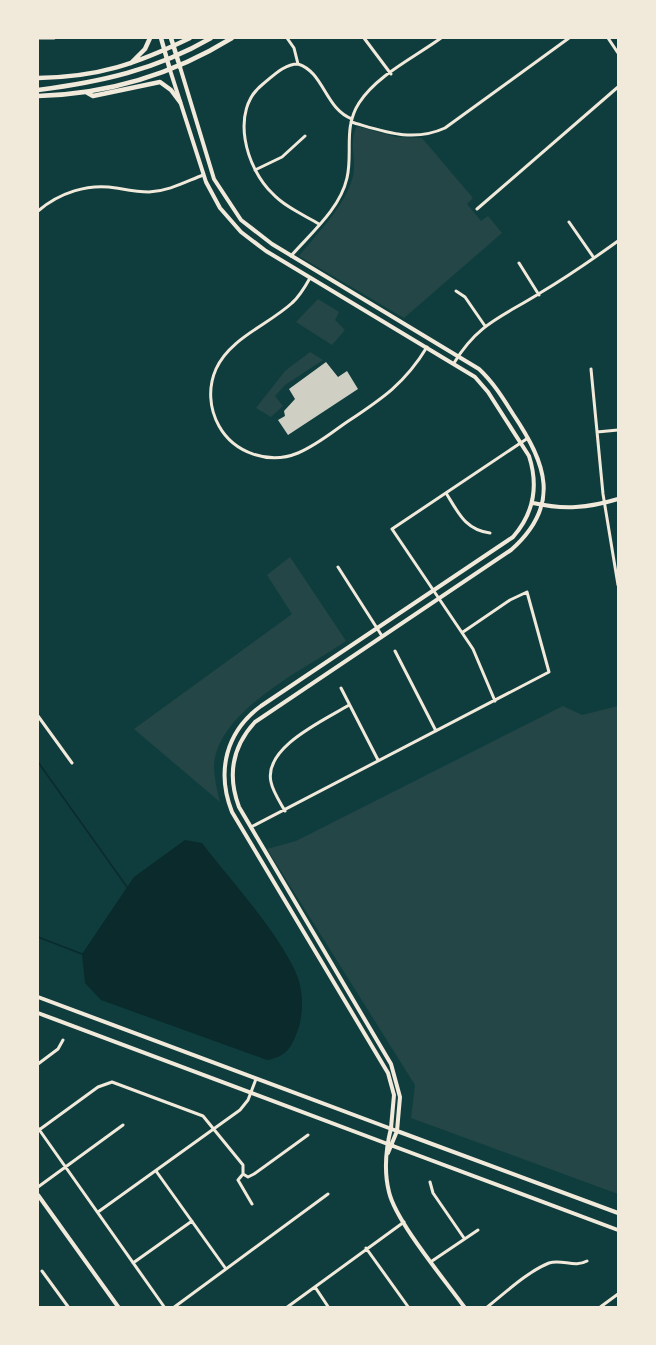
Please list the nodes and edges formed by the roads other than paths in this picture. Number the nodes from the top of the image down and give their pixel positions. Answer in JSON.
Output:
{"nodes":[{"id":1,"x":38,"y":38,"type":"edge"},
{"id":2,"x":49,"y":38,"type":"edge"},
{"id":3,"x":54,"y":38,"type":"edge"},
{"id":4,"x":150,"y":38,"type":"edge"},
{"id":5,"x":161,"y":38,"type":"edge"},
{"id":6,"x":171,"y":38,"type":"edge"},
{"id":7,"x":190,"y":38,"type":"edge"},
{"id":8,"x":211,"y":38,"type":"edge"},
{"id":9,"x":232,"y":38,"type":"edge"},
{"id":10,"x":287,"y":38,"type":"edge"},
{"id":11,"x":364,"y":38,"type":"edge"},
{"id":12,"x":441,"y":38,"type":"edge"},
{"id":13,"x":569,"y":38,"type":"edge"},
{"id":14,"x":608,"y":38,"type":"edge"},
{"id":15,"x":174,"y":46,"type":"junction"},
{"id":16,"x":165,"y":51,"type":"junction"},
{"id":17,"x":618,"y":53,"type":"edge"},
{"id":18,"x":177,"y":56,"type":"junction"},
{"id":19,"x":168,"y":60,"type":"junction"},
{"id":20,"x":129,"y":64,"type":"junction"},
{"id":21,"x":298,"y":64,"type":"junction"},
{"id":22,"x":180,"y":67,"type":"junction"},
{"id":23,"x":170,"y":70,"type":"junction"},
{"id":24,"x":392,"y":74,"type":"junction"},
{"id":25,"x":38,"y":78,"type":"edge"},
{"id":26,"x":618,"y":87,"type":"edge"},
{"id":27,"x":38,"y":90,"type":"edge"},
{"id":28,"x":86,"y":92,"type":"junction"},
{"id":29,"x":38,"y":96,"type":"edge"},
{"id":30,"x":180,"y":102,"type":"junction"},
{"id":31,"x":351,"y":120,"type":"junction"},
{"id":32,"x":305,"y":136,"type":"dead end"},
{"id":33,"x":255,"y":170,"type":"junction"},
{"id":34,"x":212,"y":171,"type":"junction"},
{"id":35,"x":203,"y":175,"type":"junction"},
{"id":36,"x":477,"y":209,"type":"dead end"},
{"id":37,"x":38,"y":211,"type":"edge"},
{"id":38,"x":569,"y":222,"type":"dead end"},
{"id":39,"x":319,"y":224,"type":"junction"},
{"id":40,"x":618,"y":241,"type":"edge"},
{"id":41,"x":291,"y":256,"type":"junction"},
{"id":42,"x":594,"y":258,"type":"junction"},
{"id":43,"x":287,"y":263,"type":"junction"},
{"id":44,"x":519,"y":263,"type":"dead end"},
{"id":45,"x":315,"y":270,"type":"junction"},
{"id":46,"x":310,"y":278,"type":"junction"},
{"id":47,"x":456,"y":291,"type":"dead end"},
{"id":48,"x":539,"y":295,"type":"junction"},
{"id":49,"x":485,"y":326,"type":"junction"},
{"id":50,"x":432,"y":339,"type":"junction"},
{"id":51,"x":427,"y":347,"type":"junction"},
{"id":52,"x":459,"y":355,"type":"junction"},
{"id":53,"x":454,"y":363,"type":"junction"},
{"id":54,"x":591,"y":369,"type":"dead end"},
{"id":55,"x":618,"y":430,"type":"edge"},
{"id":56,"x":597,"y":432,"type":"junction"},
{"id":57,"x":529,"y":437,"type":"junction"},
{"id":58,"x":521,"y":443,"type":"junction"},
{"id":59,"x":446,"y":493,"type":"junction"},
{"id":60,"x":618,"y":499,"type":"edge"},
{"id":61,"x":533,"y":502,"type":"junction"},
{"id":62,"x":605,"y":503,"type":"junction"},
{"id":63,"x":542,"y":505,"type":"junction"},
{"id":64,"x":490,"y":533,"type":"dead end"},
{"id":65,"x":338,"y":567,"type":"dead end"},
{"id":66,"x":618,"y":585,"type":"edge"},
{"id":67,"x":434,"y":591,"type":"junction"},
{"id":68,"x":439,"y":599,"type":"junction"},
{"id":69,"x":377,"y":628,"type":"junction"},
{"id":70,"x":463,"y":632,"type":"junction"},
{"id":71,"x":382,"y":637,"type":"junction"},
{"id":72,"x":395,"y":651,"type":"dead end"},
{"id":73,"x":340,"y":688,"type":"dead end"},
{"id":74,"x":495,"y":700,"type":"junction"},
{"id":75,"x":350,"y":705,"type":"junction"},
{"id":76,"x":38,"y":716,"type":"edge"},
{"id":77,"x":436,"y":731,"type":"junction"},
{"id":78,"x":378,"y":760,"type":"junction"},
{"id":79,"x":72,"y":763,"type":"dead end"},
{"id":80,"x":285,"y":811,"type":"junction"},
{"id":81,"x":251,"y":827,"type":"junction"},
{"id":82,"x":38,"y":997,"type":"edge"},
{"id":83,"x":38,"y":1013,"type":"edge"},
{"id":84,"x":63,"y":1040,"type":"dead end"},
{"id":85,"x":38,"y":1064,"type":"edge"},
{"id":86,"x":256,"y":1079,"type":"junction"},
{"id":87,"x":251,"y":1092,"type":"junction"},
{"id":88,"x":123,"y":1125,"type":"dead end"},
{"id":89,"x":215,"y":1128,"type":"junction"},
{"id":90,"x":391,"y":1128,"type":"junction"},
{"id":91,"x":38,"y":1129,"type":"edge"},
{"id":92,"x":397,"y":1131,"type":"junction"},
{"id":93,"x":308,"y":1135,"type":"dead end"},
{"id":94,"x":387,"y":1143,"type":"junction"},
{"id":95,"x":393,"y":1146,"type":"junction"},
{"id":96,"x":388,"y":1153,"type":"junction"},
{"id":97,"x":65,"y":1167,"type":"junction"},
{"id":98,"x":156,"y":1171,"type":"junction"},
{"id":99,"x":243,"y":1174,"type":"junction"},
{"id":100,"x":430,"y":1182,"type":"dead end"},
{"id":101,"x":38,"y":1187,"type":"edge"},
{"id":102,"x":328,"y":1194,"type":"dead end"},
{"id":103,"x":38,"y":1195,"type":"edge"},
{"id":104,"x":252,"y":1204,"type":"dead end"},
{"id":105,"x":98,"y":1212,"type":"junction"},
{"id":106,"x":618,"y":1213,"type":"edge"},
{"id":107,"x":192,"y":1221,"type":"junction"},
{"id":108,"x":404,"y":1222,"type":"junction"},
{"id":109,"x":478,"y":1230,"type":"dead end"},
{"id":110,"x":618,"y":1230,"type":"edge"},
{"id":111,"x":464,"y":1238,"type":"junction"},
{"id":112,"x":366,"y":1248,"type":"junction"},
{"id":113,"x":432,"y":1261,"type":"junction"},
{"id":114,"x":587,"y":1261,"type":"dead end"},
{"id":115,"x":133,"y":1263,"type":"junction"},
{"id":116,"x":226,"y":1269,"type":"junction"},
{"id":117,"x":42,"y":1271,"type":"dead end"},
{"id":118,"x":315,"y":1287,"type":"junction"},
{"id":119,"x":618,"y":1294,"type":"edge"},
{"id":120,"x":118,"y":1307,"type":"edge"},
{"id":121,"x":69,"y":1308,"type":"edge"},
{"id":122,"x":165,"y":1308,"type":"edge"},
{"id":123,"x":173,"y":1308,"type":"edge"},
{"id":124,"x":286,"y":1308,"type":"edge"},
{"id":125,"x":329,"y":1308,"type":"edge"},
{"id":126,"x":409,"y":1308,"type":"edge"},
{"id":127,"x":465,"y":1308,"type":"edge"},
{"id":128,"x":486,"y":1308,"type":"edge"},
{"id":129,"x":599,"y":1308,"type":"edge"}],
"edges":[{"from":1,"to":2,"type":"street"},
{"from":2,"to":3,"type":"street"},
{"from":4,"to":20,"type":"main road"},
{"from":5,"to":16,"type":"main road"},
{"from":6,"to":15,"type":"main road"},
{"from":7,"to":15,"type":"main road"},
{"from":8,"to":18,"type":"main road"},
{"from":9,"to":22,"type":"main road"},
{"from":10,"to":21,"type":"street"},
{"from":11,"to":24,"type":"street"},
{"from":12,"to":24,"type":"street"},
{"from":13,"to":31,"type":"street"},
{"from":14,"to":17,"type":"street"},
{"from":15,"to":16,"type":"main road"},
{"from":15,"to":18,"type":"main road"},
{"from":16,"to":19,"type":"main road"},
{"from":16,"to":20,"type":"main road"},
{"from":18,"to":19,"type":"main road"},
{"from":18,"to":22,"type":"main road"},
{"from":19,"to":23,"type":"main road"},
{"from":19,"to":27,"type":"main road"},
{"from":20,"to":25,"type":"main road"},
{"from":21,"to":31,"type":"street"},
{"from":21,"to":33,"type":"street"},
{"from":22,"to":23,"type":"main road"},
{"from":22,"to":34,"type":"street"},
{"from":23,"to":28,"type":"main road"},
{"from":23,"to":30,"type":"street"},
{"from":24,"to":31,"type":"street"},
{"from":26,"to":36,"type":"street"},
{"from":28,"to":29,"type":"main road"},
{"from":28,"to":30,"type":"main road"},
{"from":30,"to":35,"type":"street"},
{"from":31,"to":39,"type":"street"},
{"from":32,"to":33,"type":"street"},
{"from":33,"to":39,"type":"street"},
{"from":34,"to":35,"type":"street"},
{"from":34,"to":41,"type":"street"},
{"from":35,"to":37,"type":"street"},
{"from":35,"to":43,"type":"street"},
{"from":38,"to":42,"type":"street"},
{"from":39,"to":41,"type":"street"},
{"from":40,"to":42,"type":"street"},
{"from":41,"to":43,"type":"street"},
{"from":41,"to":45,"type":"street"},
{"from":42,"to":48,"type":"street"},
{"from":43,"to":46,"type":"street"},
{"from":44,"to":48,"type":"street"},
{"from":45,"to":46,"type":"street"},
{"from":45,"to":50,"type":"street"},
{"from":46,"to":51,"type":"street"},
{"from":46,"to":51,"type":"street"},
{"from":47,"to":49,"type":"street"},
{"from":48,"to":49,"type":"street"},
{"from":49,"to":52,"type":"street"},
{"from":50,"to":51,"type":"street"},
{"from":50,"to":52,"type":"street"},
{"from":51,"to":53,"type":"street"},
{"from":52,"to":53,"type":"street"},
{"from":52,"to":57,"type":"street"},
{"from":53,"to":58,"type":"street"},
{"from":54,"to":56,"type":"street"},
{"from":55,"to":56,"type":"street"},
{"from":56,"to":62,"type":"street"},
{"from":57,"to":58,"type":"street"},
{"from":57,"to":63,"type":"street"},
{"from":58,"to":59,"type":"street"},
{"from":58,"to":61,"type":"street"},
{"from":59,"to":64,"type":"street"},
{"from":59,"to":67,"type":"street"},
{"from":60,"to":62,"type":"street"},
{"from":61,"to":63,"type":"street"},
{"from":61,"to":67,"type":"street"},
{"from":62,"to":63,"type":"street"},
{"from":62,"to":66,"type":"street"},
{"from":63,"to":68,"type":"street"},
{"from":65,"to":69,"type":"street"},
{"from":67,"to":68,"type":"street"},
{"from":67,"to":69,"type":"street"},
{"from":68,"to":70,"type":"street"},
{"from":68,"to":71,"type":"street"},
{"from":69,"to":71,"type":"street"},
{"from":69,"to":90,"type":"street"},
{"from":70,"to":74,"type":"street"},
{"from":70,"to":74,"type":"street"},
{"from":71,"to":81,"type":"street"},
{"from":72,"to":77,"type":"street"},
{"from":73,"to":75,"type":"street"},
{"from":74,"to":77,"type":"street"},
{"from":75,"to":78,"type":"street"},
{"from":75,"to":80,"type":"street"},
{"from":76,"to":79,"type":"street"},
{"from":77,"to":78,"type":"street"},
{"from":78,"to":80,"type":"street"},
{"from":80,"to":81,"type":"street"},
{"from":81,"to":92,"type":"street"},
{"from":82,"to":86,"type":"street"},
{"from":83,"to":87,"type":"street"},
{"from":84,"to":85,"type":"street"},
{"from":86,"to":87,"type":"street"},
{"from":86,"to":90,"type":"street"},
{"from":87,"to":89,"type":"street"},
{"from":87,"to":94,"type":"street"},
{"from":88,"to":97,"type":"street"},
{"from":89,"to":91,"type":"street"},
{"from":89,"to":98,"type":"street"},
{"from":89,"to":99,"type":"street"},
{"from":90,"to":92,"type":"street"},
{"from":90,"to":94,"type":"street"},
{"from":91,"to":97,"type":"street"},
{"from":92,"to":95,"type":"street"},
{"from":92,"to":106,"type":"street"},
{"from":93,"to":99,"type":"street"},
{"from":94,"to":95,"type":"street"},
{"from":94,"to":96,"type":"street"},
{"from":95,"to":96,"type":"street"},
{"from":95,"to":110,"type":"street"},
{"from":96,"to":108,"type":"street"},
{"from":97,"to":101,"type":"street"},
{"from":97,"to":105,"type":"street"},
{"from":98,"to":105,"type":"street"},
{"from":98,"to":107,"type":"street"},
{"from":99,"to":104,"type":"street"},
{"from":100,"to":111,"type":"street"},
{"from":102,"to":116,"type":"street"},
{"from":103,"to":120,"type":"street"},
{"from":105,"to":115,"type":"street"},
{"from":107,"to":115,"type":"street"},
{"from":107,"to":116,"type":"street"},
{"from":108,"to":112,"type":"street"},
{"from":108,"to":113,"type":"street"},
{"from":109,"to":111,"type":"street"},
{"from":111,"to":113,"type":"street"},
{"from":112,"to":118,"type":"street"},
{"from":112,"to":126,"type":"street"},
{"from":113,"to":127,"type":"street"},
{"from":114,"to":128,"type":"street"},
{"from":115,"to":122,"type":"street"},
{"from":116,"to":123,"type":"street"},
{"from":117,"to":121,"type":"street"},
{"from":118,"to":124,"type":"street"},
{"from":118,"to":125,"type":"street"},
{"from":119,"to":129,"type":"street"}]}
